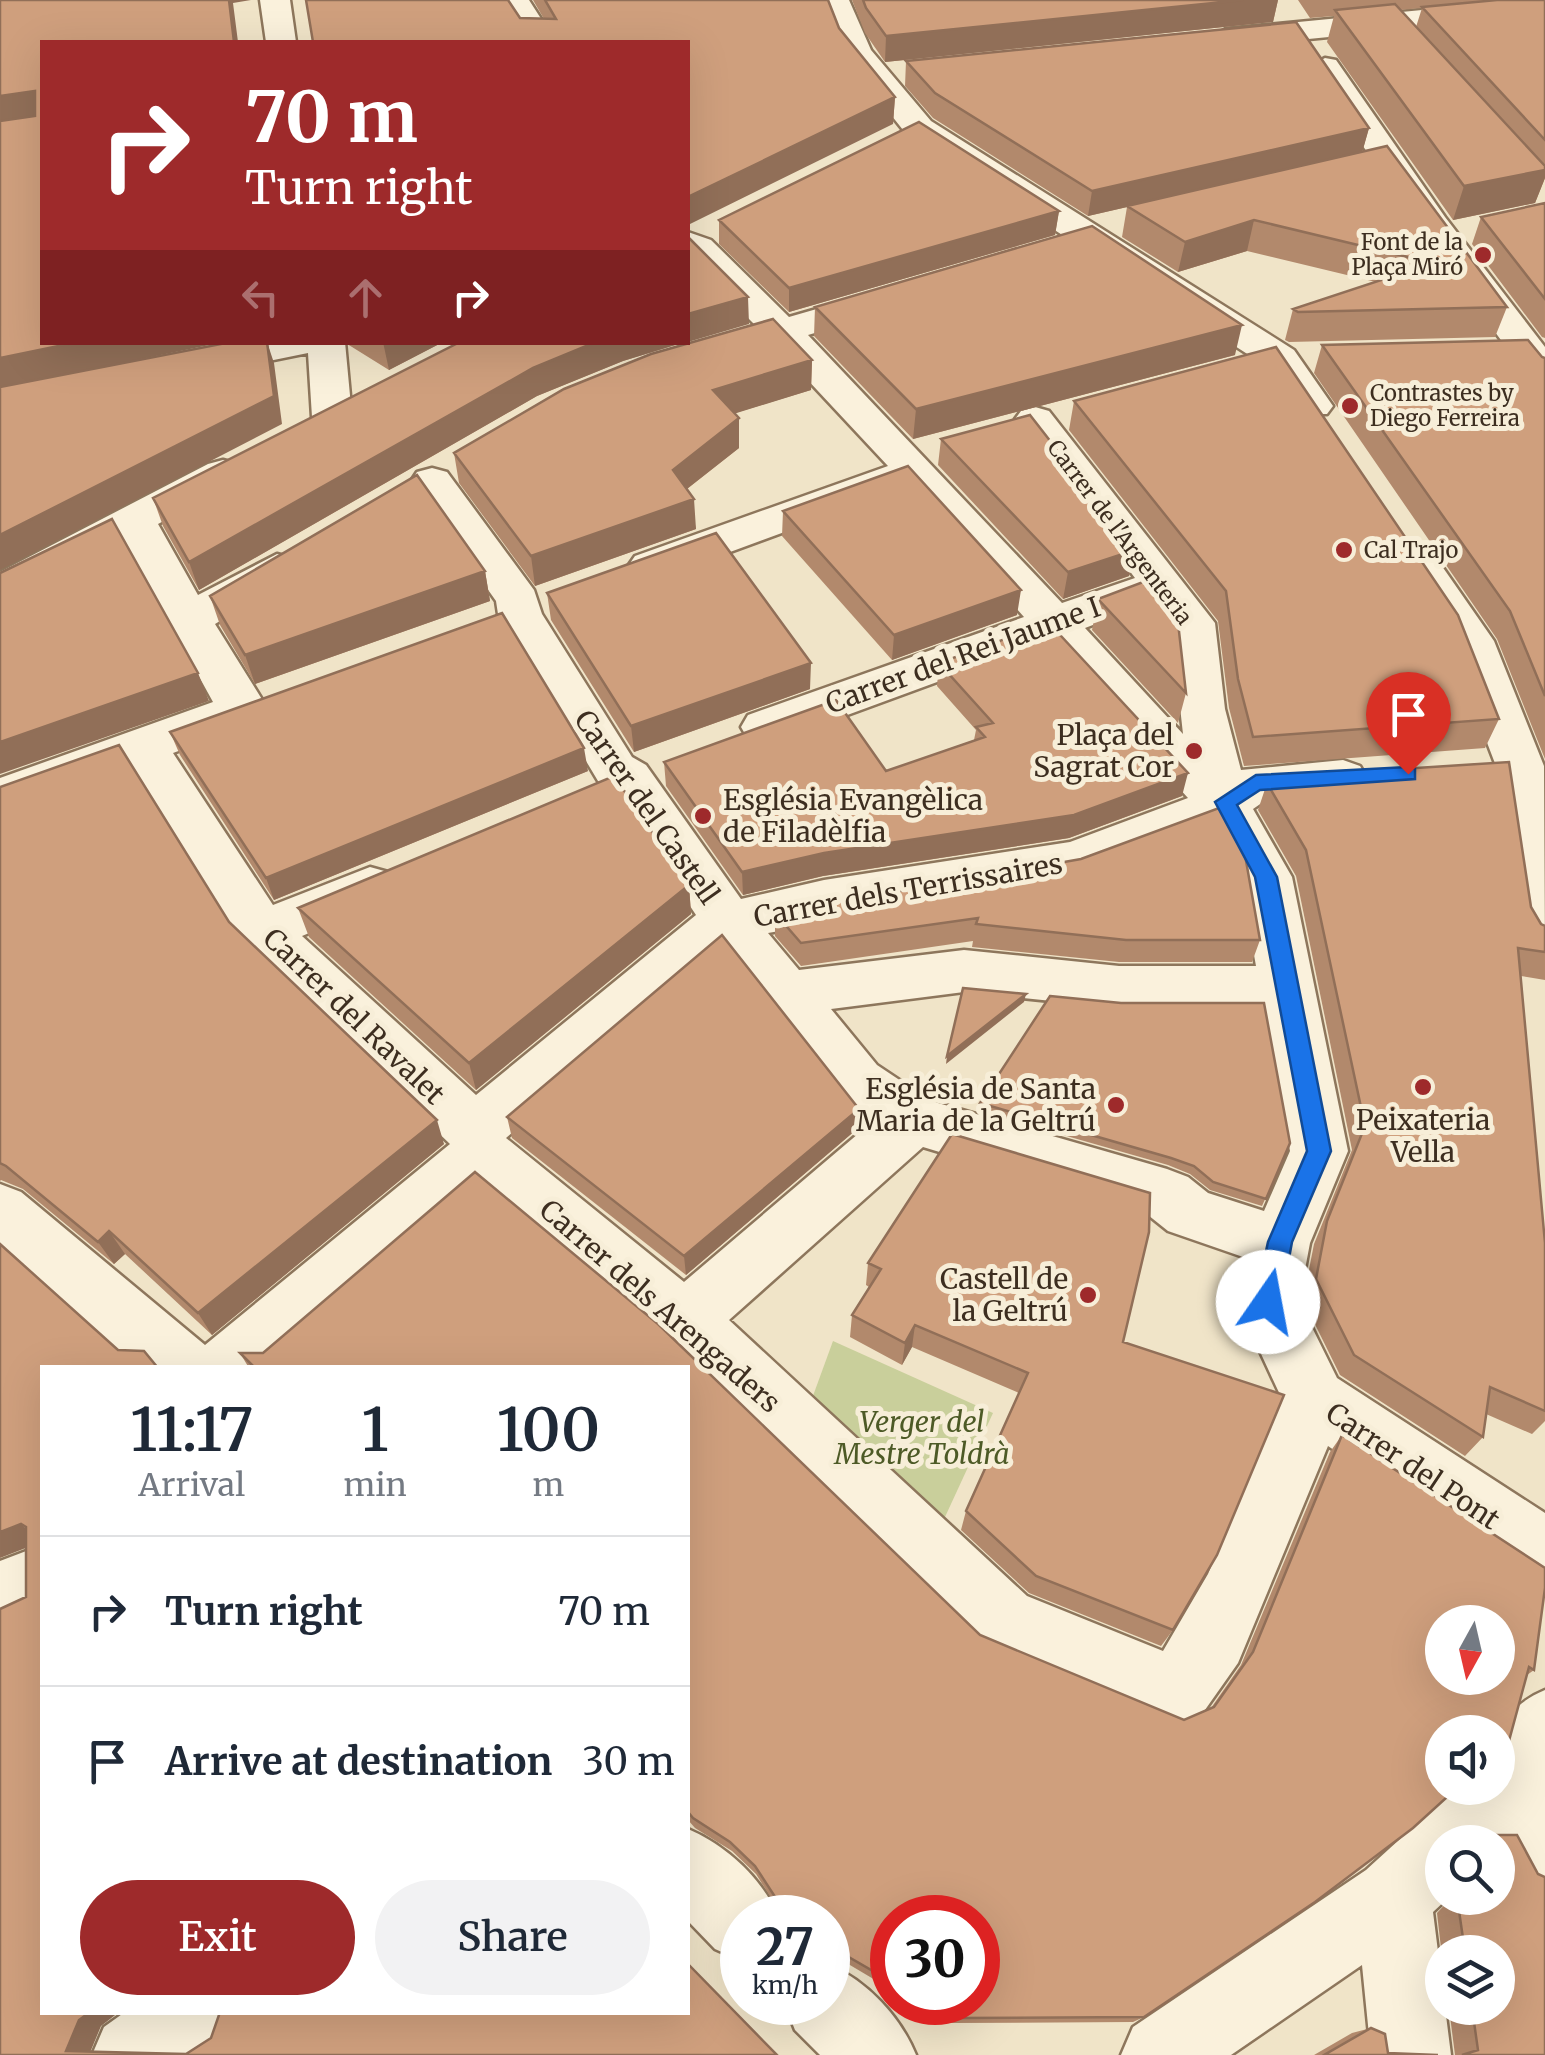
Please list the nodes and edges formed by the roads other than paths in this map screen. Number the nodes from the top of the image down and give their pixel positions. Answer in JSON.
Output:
{"nodes":[{"id":1,"x":275,"y":0,"type":"edge"},
{"id":2,"x":514,"y":0,"type":"edge"},
{"id":3,"x":834,"y":0,"type":"edge"},
{"id":4,"x":1277,"y":0,"type":"edge"},
{"id":5,"x":1545,"y":7,"type":"edge"},
{"id":6,"x":1380,"y":11,"type":"edge"},
{"id":7,"x":1298,"y":30,"type":"junction"},
{"id":8,"x":281,"y":40,"type":"edge"},
{"id":9,"x":540,"y":40,"type":"edge"},
{"id":10,"x":1202,"y":41,"type":"edge"},
{"id":11,"x":913,"y":72,"type":"edge"},
{"id":12,"x":875,"y":76,"type":"junction"},
{"id":13,"x":919,"y":128,"type":"junction"},
{"id":14,"x":884,"y":146,"type":"edge"},
{"id":15,"x":1390,"y":160,"type":"junction"},
{"id":16,"x":1352,"y":169,"type":"edge"},
{"id":17,"x":723,"y":224,"type":"edge"},
{"id":18,"x":1101,"y":230,"type":"junction"},
{"id":19,"x":690,"y":242,"type":"edge"},
{"id":20,"x":690,"y":244,"type":"edge"},
{"id":21,"x":1042,"y":254,"type":"edge"},
{"id":22,"x":930,"y":287,"type":"edge"},
{"id":23,"x":782,"y":331,"type":"junction"},
{"id":24,"x":292,"y":345,"type":"edge"},
{"id":25,"x":326,"y":345,"type":"edge"},
{"id":26,"x":1527,"y":355,"type":"edge"},
{"id":27,"x":1333,"y":357,"type":"edge"},
{"id":28,"x":1280,"y":358,"type":"junction"},
{"id":29,"x":674,"y":362,"type":"edge"},
{"id":30,"x":172,"y":368,"type":"edge"},
{"id":31,"x":1222,"y":372,"type":"edge"},
{"id":32,"x":1038,"y":419,"type":"edge"},
{"id":33,"x":1338,"y":444,"type":"edge"},
{"id":34,"x":919,"y":458,"type":"junction"},
{"id":35,"x":433,"y":480,"type":"dead end"},
{"id":36,"x":134,"y":522,"type":"junction"},
{"id":37,"x":1405,"y":542,"type":"edge"},
{"id":38,"x":306,"y":552,"type":"edge"},
{"id":39,"x":612,"y":580,"type":"edge"},
{"id":40,"x":1163,"y":583,"type":"junction"},
{"id":41,"x":0,"y":590,"type":"edge"},
{"id":42,"x":190,"y":619,"type":"junction"},
{"id":43,"x":1054,"y":620,"type":"junction"},
{"id":44,"x":722,"y":743,"type":"edge"},
{"id":45,"x":143,"y":744,"type":"junction"},
{"id":46,"x":1520,"y":766,"type":"junction"},
{"id":47,"x":648,"y":770,"type":"junction"},
{"id":48,"x":1466,"y":770,"type":"edge"},
{"id":49,"x":1389,"y":775,"type":"edge"},
{"id":50,"x":0,"y":797,"type":"edge"},
{"id":51,"x":574,"y":800,"type":"edge"},
{"id":52,"x":1225,"y":802,"type":"junction"},
{"id":53,"x":409,"y":870,"type":"edge"},
{"id":54,"x":729,"y":922,"type":"junction"},
{"id":55,"x":262,"y":932,"type":"junction"},
{"id":56,"x":1545,"y":933,"type":"edge"},
{"id":57,"x":1287,"y":987,"type":"junction"},
{"id":58,"x":783,"y":994,"type":"junction"},
{"id":59,"x":914,"y":1120,"type":"junction"},
{"id":60,"x":478,"y":1141,"type":"junction"},
{"id":61,"x":0,"y":1210,"type":"edge"},
{"id":62,"x":1280,"y":1242,"type":"junction"},
{"id":63,"x":685,"y":1320,"type":"junction"},
{"id":64,"x":181,"y":1365,"type":"edge"},
{"id":65,"x":227,"y":1365,"type":"edge"},
{"id":66,"x":1305,"y":1382,"type":"junction"},
{"id":67,"x":1545,"y":1553,"type":"edge"},
{"id":68,"x":40,"y":1580,"type":"edge"},
{"id":69,"x":0,"y":1596,"type":"edge"},
{"id":70,"x":1545,"y":1726,"type":"edge"},
{"id":71,"x":1515,"y":1779,"type":"edge"},
{"id":72,"x":1515,"y":1798,"type":"edge"},
{"id":73,"x":1492,"y":1805,"type":"edge"},
{"id":74,"x":1470,"y":1825,"type":"edge"},
{"id":75,"x":1545,"y":1855,"type":"edge"},
{"id":76,"x":690,"y":1869,"type":"edge"},
{"id":77,"x":1418,"y":1874,"type":"edge"},
{"id":78,"x":720,"y":1900,"type":"edge"},
{"id":79,"x":193,"y":2015,"type":"edge"},
{"id":80,"x":847,"y":2025,"type":"edge"},
{"id":81,"x":132,"y":2055,"type":"edge"},
{"id":82,"x":876,"y":2055,"type":"edge"},
{"id":83,"x":1161,"y":2055,"type":"edge"},
{"id":84,"x":1410,"y":2055,"type":"edge"}],
"edges":[{"from":1,"to":8,"type":"street"},
{"from":2,"to":9,"type":"street"},
{"from":3,"to":12,"type":"street"},
{"from":4,"to":7,"type":"street"},
{"from":5,"to":6,"type":"street"},
{"from":6,"to":7,"type":"street"},
{"from":7,"to":10,"type":"street"},
{"from":7,"to":15,"type":"street"},
{"from":11,"to":12,"type":"street"},
{"from":12,"to":13,"type":"street"},
{"from":13,"to":14,"type":"street"},
{"from":13,"to":18,"type":"street"},
{"from":15,"to":16,"type":"street"},
{"from":15,"to":26,"type":"street"},
{"from":17,"to":19,"type":"street"},
{"from":18,"to":21,"type":"street"},
{"from":18,"to":28,"type":"street"},
{"from":20,"to":23,"type":"street"},
{"from":22,"to":23,"type":"street"},
{"from":23,"to":29,"type":"street"},
{"from":23,"to":34,"type":"street"},
{"from":24,"to":30,"type":"street"},
{"from":25,"to":36,"type":"street"},
{"from":27,"to":28,"type":"street"},
{"from":28,"to":31,"type":"street"},
{"from":28,"to":33,"type":"street"},
{"from":32,"to":40,"type":"street","name":"Carrer de l'Argenteria"},
{"from":34,"to":39,"type":"street"},
{"from":34,"to":43,"type":"street"},
{"from":35,"to":47,"type":"street","name":"Carrer del Castell"},
{"from":36,"to":41,"type":"street"},
{"from":36,"to":42,"type":"street"},
{"from":37,"to":46,"type":"street"},
{"from":38,"to":42,"type":"street"},
{"from":40,"to":43,"type":"street","name":"Carrer del Rei Jaume I"},
{"from":40,"to":52,"type":"street","name":"Carrer de l'Argenteria"},
{"from":42,"to":45,"type":"street"},
{"from":43,"to":44,"type":"street","name":"Carrer del Rei Jaume I"},
{"from":43,"to":52,"type":"street"},
{"from":45,"to":50,"type":"street"},
{"from":45,"to":55,"type":"street","name":"Carrer del Ravalet"},
{"from":46,"to":48,"type":"street"},
{"from":46,"to":56,"type":"street"},
{"from":47,"to":51,"type":"street"},
{"from":47,"to":54,"type":"street","name":"Carrer del Castell"},
{"from":49,"to":52,"type":"street","name":"Carrer dels Terrissaires"},
{"from":52,"to":54,"type":"street","name":"Carrer dels Terrissaires"},
{"from":52,"to":57,"type":"street"},
{"from":53,"to":55,"type":"street"},
{"from":54,"to":58,"type":"street","name":"Carrer del Castell"},
{"from":54,"to":60,"type":"street","name":"Carrer dels Terrissaires"},
{"from":55,"to":60,"type":"street","name":"Carrer del Ravalet"},
{"from":57,"to":58,"type":"street"},
{"from":57,"to":62,"type":"street"},
{"from":58,"to":59,"type":"street","name":"Carrer del Castell"},
{"from":59,"to":62,"type":"street","name":"Carrer del Castell"},
{"from":59,"to":63,"type":"street"},
{"from":60,"to":63,"type":"street","name":"Carrer dels Arengaders"},
{"from":60,"to":65,"type":"street","name":"Carrer dels Terrissaires"},
{"from":61,"to":64,"type":"street"},
{"from":62,"to":66,"type":"street"},
{"from":63,"to":66,"type":"street","name":"Carrer dels Arengaders"},
{"from":66,"to":67,"type":"street","name":"Carrer del Pont"},
{"from":68,"to":69,"type":"street"},
{"from":70,"to":71,"type":"street"},
{"from":72,"to":75,"type":"street"},
{"from":73,"to":74,"type":"street"},
{"from":76,"to":78,"type":"street"},
{"from":77,"to":83,"type":"street"},
{"from":77,"to":84,"type":"street"},
{"from":79,"to":81,"type":"street"},
{"from":80,"to":82,"type":"street"}]}
